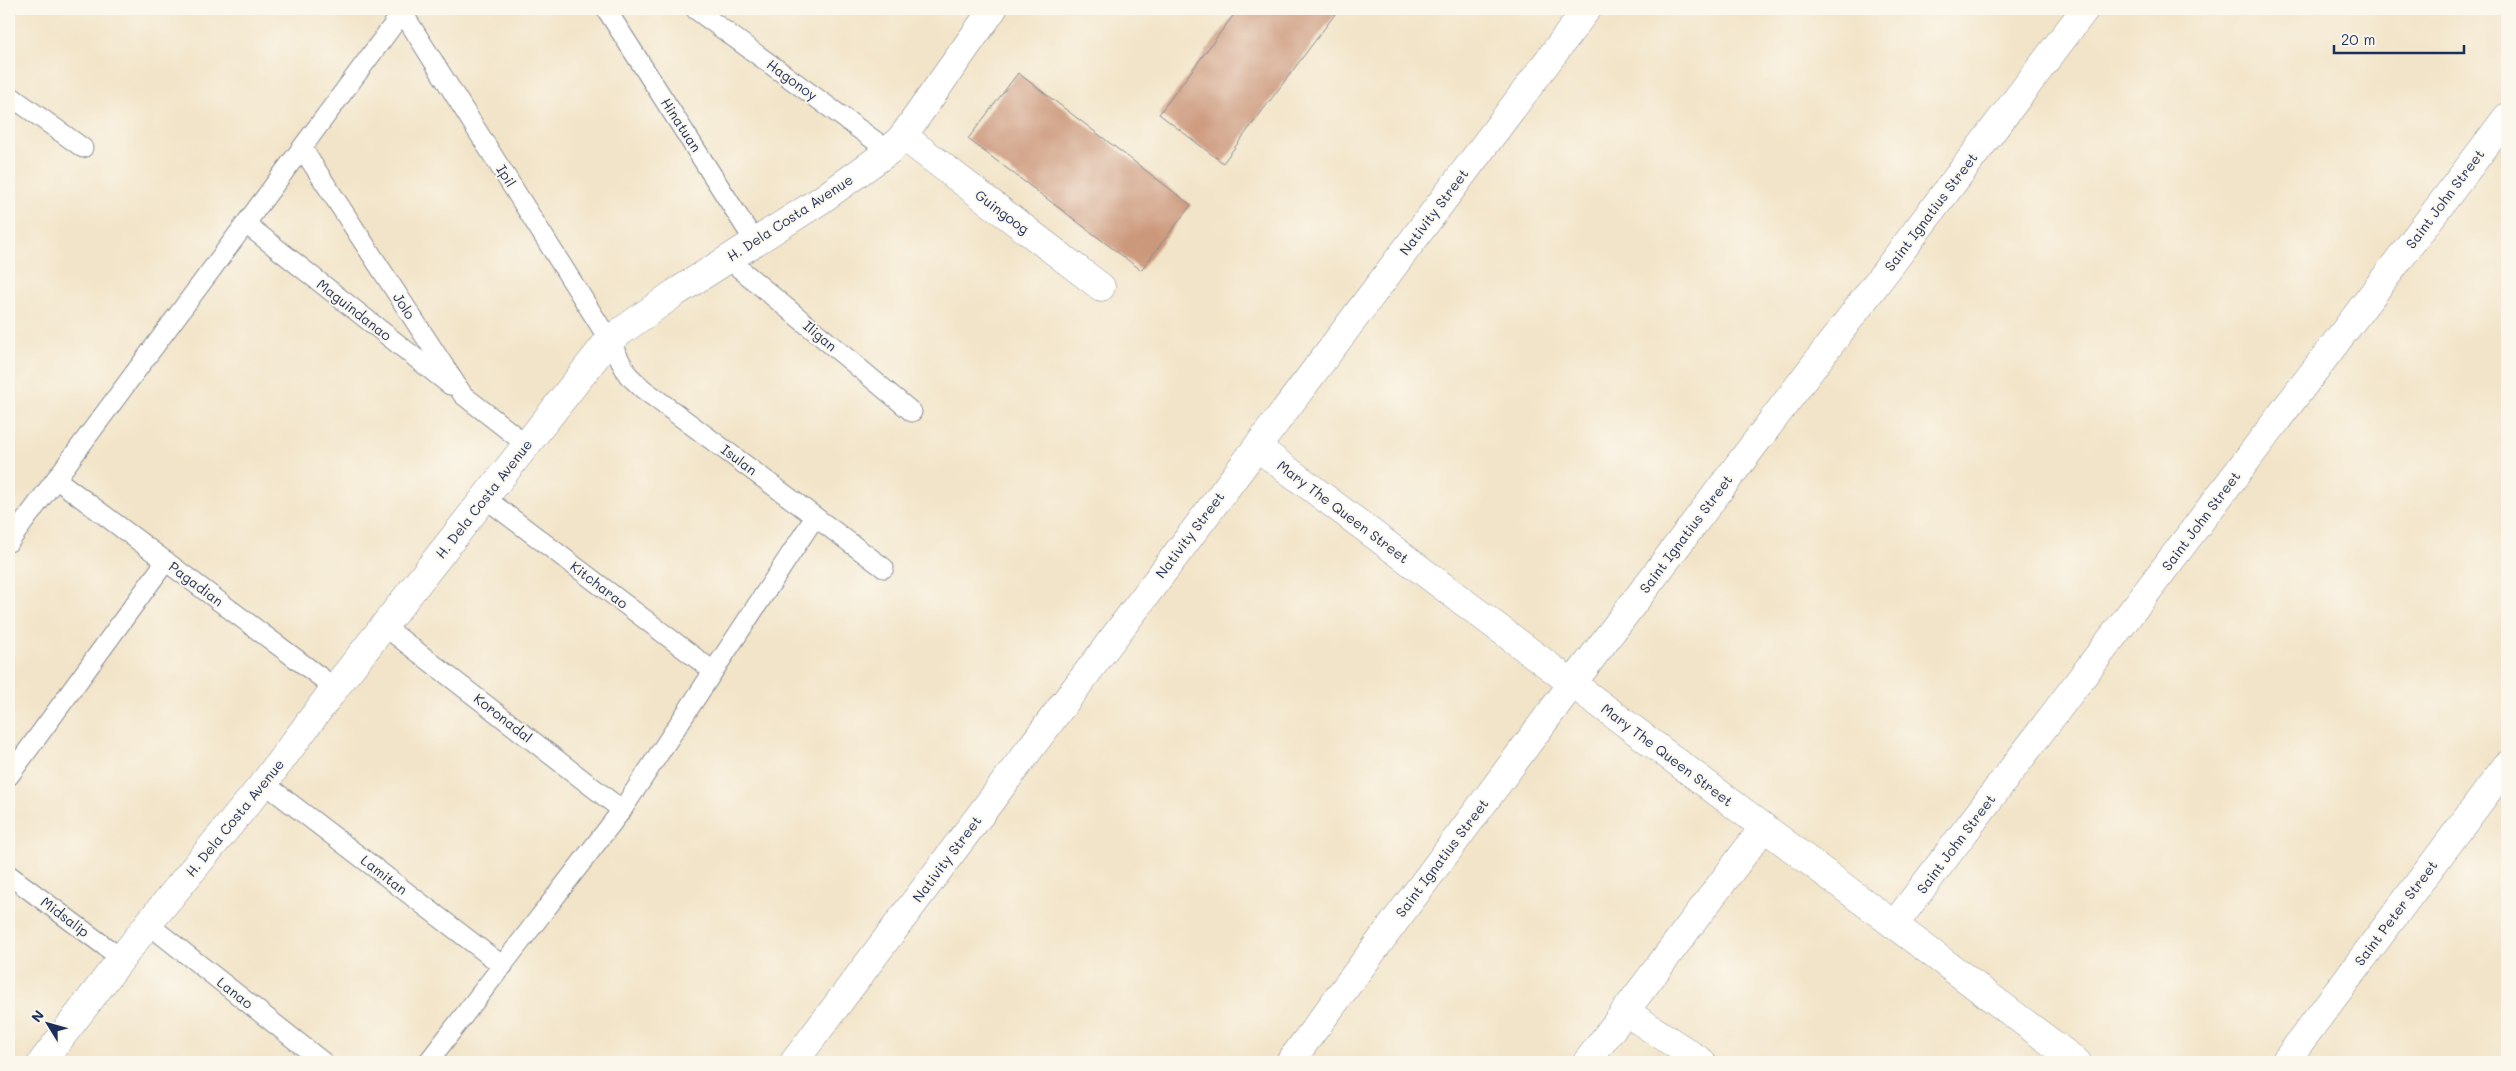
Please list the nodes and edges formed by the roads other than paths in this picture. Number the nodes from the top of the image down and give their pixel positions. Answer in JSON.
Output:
{"nodes":[{"id":1,"x":606,"y":9,"type":"edge"},
{"id":2,"x":695,"y":9,"type":"edge"},
{"id":3,"x":993,"y":9,"type":"edge"},
{"id":4,"x":1587,"y":9,"type":"edge"},
{"id":5,"x":2085,"y":9,"type":"edge"},
{"id":6,"x":404,"y":11,"type":"edge"},
{"id":7,"x":9,"y":95,"type":"edge"},
{"id":8,"x":2507,"y":117,"type":"edge"},
{"id":9,"x":896,"y":144,"type":"junction"},
{"id":10,"x":83,"y":148,"type":"dead end"},
{"id":11,"x":302,"y":148,"type":"junction"},
{"id":12,"x":246,"y":224,"type":"junction"},
{"id":13,"x":755,"y":242,"type":"junction"},
{"id":14,"x":728,"y":259,"type":"junction"},
{"id":15,"x":1101,"y":287,"type":"dead end"},
{"id":16,"x":610,"y":340,"type":"junction"},
{"id":17,"x":463,"y":395,"type":"junction"},
{"id":18,"x":912,"y":412,"type":"dead end"},
{"id":19,"x":526,"y":445,"type":"junction"},
{"id":20,"x":1257,"y":447,"type":"junction"},
{"id":21,"x":56,"y":479,"type":"junction"},
{"id":22,"x":485,"y":498,"type":"junction"},
{"id":23,"x":815,"y":517,"type":"junction"},
{"id":24,"x":9,"y":542,"type":"edge"},
{"id":25,"x":166,"y":561,"type":"junction"},
{"id":26,"x":884,"y":568,"type":"dead end"},
{"id":27,"x":384,"y":626,"type":"junction"},
{"id":28,"x":713,"y":671,"type":"junction"},
{"id":29,"x":1572,"y":684,"type":"junction"},
{"id":30,"x":335,"y":688,"type":"junction"},
{"id":31,"x":2507,"y":765,"type":"edge"},
{"id":32,"x":9,"y":776,"type":"edge"},
{"id":33,"x":264,"y":783,"type":"junction"},
{"id":34,"x":622,"y":810,"type":"junction"},
{"id":35,"x":1764,"y":827,"type":"junction"},
{"id":36,"x":9,"y":875,"type":"edge"},
{"id":37,"x":148,"y":924,"type":"junction"},
{"id":38,"x":1894,"y":925,"type":"junction"},
{"id":39,"x":122,"y":959,"type":"junction"},
{"id":40,"x":503,"y":966,"type":"junction"},
{"id":41,"x":1626,"y":1012,"type":"junction"},
{"id":42,"x":48,"y":1060,"type":"edge"},
{"id":43,"x":323,"y":1062,"type":"edge"},
{"id":44,"x":428,"y":1062,"type":"edge"},
{"id":45,"x":794,"y":1062,"type":"edge"},
{"id":46,"x":1290,"y":1062,"type":"edge"},
{"id":47,"x":1587,"y":1062,"type":"edge"},
{"id":48,"x":1702,"y":1062,"type":"edge"},
{"id":49,"x":2077,"y":1062,"type":"edge"},
{"id":50,"x":2285,"y":1062,"type":"edge"}],
"edges":[{"from":1,"to":13,"type":"lane","name":"Hinatuan"},
{"from":2,"to":9,"type":"lane","name":"Hagonoy"},
{"from":3,"to":9,"type":"street","name":"H. Dela Costa Avenue"},
{"from":4,"to":20,"type":"street","name":"Nativity Street"},
{"from":5,"to":29,"type":"street","name":"Saint Ignatius Street"},
{"from":6,"to":11,"type":"lane"},
{"from":6,"to":16,"type":"lane","name":"Ipil"},
{"from":7,"to":10,"type":"lane"},
{"from":8,"to":38,"type":"street","name":"Saint John Street"},
{"from":9,"to":13,"type":"street","name":"H. Dela Costa Avenue"},
{"from":9,"to":15,"type":"street","name":"Guingoog"},
{"from":11,"to":12,"type":"lane"},
{"from":11,"to":17,"type":"lane","name":"Jolo"},
{"from":12,"to":17,"type":"lane","name":"Maguindanao"},
{"from":12,"to":21,"type":"lane"},
{"from":13,"to":14,"type":"street","name":"H. Dela Costa Avenue"},
{"from":14,"to":16,"type":"street","name":"H. Dela Costa Avenue"},
{"from":14,"to":18,"type":"lane","name":"Iligan"},
{"from":16,"to":19,"type":"street","name":"H. Dela Costa Avenue"},
{"from":16,"to":23,"type":"lane","name":"Isulan"},
{"from":17,"to":19,"type":"lane","name":"Jolo"},
{"from":19,"to":22,"type":"street","name":"H. Dela Costa Avenue"},
{"from":20,"to":29,"type":"street","name":"Mary The Queen Street"},
{"from":20,"to":45,"type":"street","name":"Nativity Street"},
{"from":21,"to":24,"type":"lane"},
{"from":21,"to":25,"type":"lane","name":"Pagadian"},
{"from":22,"to":27,"type":"street","name":"H. Dela Costa Avenue"},
{"from":22,"to":28,"type":"lane","name":"Kitcharao"},
{"from":23,"to":26,"type":"lane","name":"Isulan"},
{"from":23,"to":28,"type":"lane"},
{"from":25,"to":30,"type":"lane","name":"Pagadian"},
{"from":25,"to":32,"type":"lane"},
{"from":27,"to":30,"type":"street","name":"H. Dela Costa Avenue"},
{"from":27,"to":34,"type":"lane","name":"Koronadal"},
{"from":28,"to":34,"type":"lane"},
{"from":29,"to":35,"type":"street","name":"Mary The Queen Street"},
{"from":29,"to":46,"type":"street","name":"Saint Ignatius Street"},
{"from":30,"to":33,"type":"street","name":"H. Dela Costa Avenue"},
{"from":31,"to":50,"type":"street","name":"Saint Peter Street"},
{"from":33,"to":37,"type":"street","name":"H. Dela Costa Avenue"},
{"from":33,"to":40,"type":"lane","name":"Lamitan"},
{"from":34,"to":40,"type":"lane"},
{"from":35,"to":38,"type":"street","name":"Mary The Queen Street"},
{"from":35,"to":41,"type":"street"},
{"from":36,"to":39,"type":"lane","name":"Midsalip"},
{"from":37,"to":39,"type":"street","name":"H. Dela Costa Avenue"},
{"from":37,"to":43,"type":"lane","name":"Lanao"},
{"from":38,"to":49,"type":"street","name":"Mary The Queen Street"},
{"from":39,"to":42,"type":"street","name":"H. Dela Costa Avenue"},
{"from":40,"to":44,"type":"lane"},
{"from":41,"to":47,"type":"street"},
{"from":41,"to":48,"type":"street"}]}
